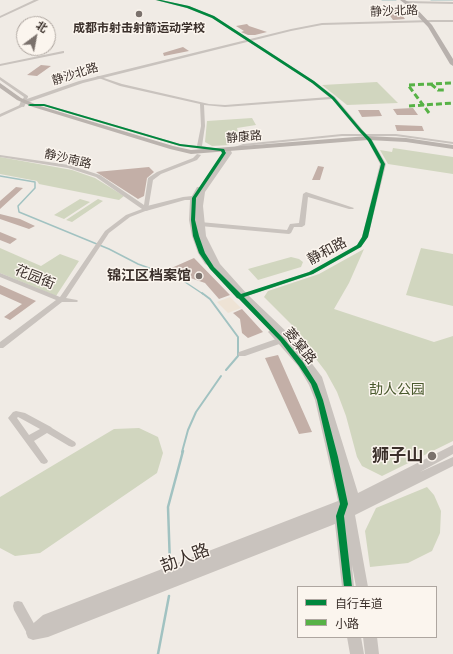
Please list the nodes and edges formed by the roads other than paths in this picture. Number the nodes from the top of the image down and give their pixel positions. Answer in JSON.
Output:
{"nodes":[{"id":1,"x":36,"y":0,"type":"edge"},
{"id":2,"x":157,"y":0,"type":"edge"},
{"id":3,"x":409,"y":3,"type":"edge"},
{"id":4,"x":453,"y":4,"type":"edge"},
{"id":5,"x":0,"y":17,"type":"edge"},
{"id":6,"x":453,"y":21,"type":"edge"},
{"id":7,"x":428,"y":22,"type":"junction"},
{"id":8,"x":249,"y":41,"type":"junction"},
{"id":9,"x":63,"y":52,"type":"dead end"},
{"id":10,"x":453,"y":55,"type":"edge"},
{"id":11,"x":453,"y":64,"type":"edge"},
{"id":12,"x":0,"y":65,"type":"edge"},
{"id":13,"x":0,"y":78,"type":"edge"},
{"id":14,"x":100,"y":78,"type":"junction"},
{"id":15,"x":0,"y":85,"type":"edge"},
{"id":16,"x":0,"y":91,"type":"edge"},
{"id":17,"x":333,"y":98,"type":"junction"},
{"id":18,"x":26,"y":104,"type":"junction"},
{"id":19,"x":202,"y":104,"type":"junction"},
{"id":20,"x":0,"y":116,"type":"edge"},
{"id":21,"x":368,"y":138,"type":"junction"},
{"id":22,"x":453,"y":143,"type":"edge"},
{"id":23,"x":453,"y":148,"type":"edge"},
{"id":24,"x":226,"y":151,"type":"junction"},
{"id":25,"x":199,"y":152,"type":"junction"},
{"id":26,"x":0,"y":156,"type":"edge"},
{"id":27,"x":197,"y":198,"type":"junction"},
{"id":28,"x":351,"y":208,"type":"dead end"},
{"id":29,"x":146,"y":209,"type":"junction"},
{"id":30,"x":200,"y":224,"type":"junction"},
{"id":31,"x":0,"y":275,"type":"edge"},
{"id":32,"x":242,"y":296,"type":"junction"},
{"id":33,"x":61,"y":300,"type":"junction"},
{"id":34,"x":75,"y":301,"type":"dead end"},
{"id":35,"x":282,"y":340,"type":"junction"},
{"id":36,"x":0,"y":346,"type":"edge"},
{"id":37,"x":242,"y":354,"type":"dead end"},
{"id":38,"x":48,"y":429,"type":"junction"},
{"id":39,"x":28,"y":440,"type":"junction"},
{"id":40,"x":72,"y":444,"type":"dead end"},
{"id":41,"x":453,"y":449,"type":"edge"},
{"id":42,"x":44,"y":460,"type":"dead end"},
{"id":43,"x":453,"y":461,"type":"edge"},
{"id":44,"x":347,"y":508,"type":"junction"},
{"id":45,"x":348,"y":586,"type":"edge"},
{"id":46,"x":362,"y":586,"type":"edge"},
{"id":47,"x":18,"y":606,"type":"dead end"},
{"id":48,"x":33,"y":633,"type":"joint"},
{"id":49,"x":354,"y":638,"type":"edge"},
{"id":50,"x":370,"y":638,"type":"edge"},
{"id":51,"x":357,"y":654,"type":"edge"},
{"id":52,"x":372,"y":654,"type":"edge"}],
"edges":[{"from":1,"to":5,"type":"street"},
{"from":2,"to":8,"type":"street","name":"静和路"},
{"from":3,"to":4,"type":"street"},
{"from":3,"to":7,"type":"main road"},
{"from":6,"to":7,"type":"street"},
{"from":7,"to":8,"type":"street","name":"静沙北路"},
{"from":7,"to":10,"type":"main road"},
{"from":7,"to":11,"type":"main road"},
{"from":8,"to":14,"type":"street","name":"静沙北路"},
{"from":8,"to":17,"type":"street","name":"静和路"},
{"from":9,"to":12,"type":"street"},
{"from":13,"to":18,"type":"street"},
{"from":14,"to":18,"type":"street","name":"静沙北路"},
{"from":14,"to":19,"type":"street"},
{"from":15,"to":18,"type":"main road","name":"静康路"},
{"from":16,"to":18,"type":"main road","name":"静康路"},
{"from":17,"to":19,"type":"street"},
{"from":17,"to":21,"type":"street","name":"静和路"},
{"from":18,"to":20,"type":"street"},
{"from":18,"to":24,"type":"main road","name":"静康路"},
{"from":18,"to":25,"type":"main road","name":"静康路"},
{"from":19,"to":25,"type":"street"},
{"from":21,"to":22,"type":"street"},
{"from":21,"to":23,"type":"main road","name":"静康路"},
{"from":21,"to":24,"type":"main road","name":"静康路"},
{"from":21,"to":32,"type":"street","name":"静和路"},
{"from":24,"to":25,"type":"main road","name":"静康路"},
{"from":24,"to":27,"type":"street","name":"菱窠路"},
{"from":25,"to":29,"type":"street"},
{"from":26,"to":29,"type":"street","name":"静沙南路"},
{"from":27,"to":29,"type":"street"},
{"from":27,"to":30,"type":"street","name":"菱窠路"},
{"from":27,"to":32,"type":"street","name":"菱窠路"},
{"from":28,"to":30,"type":"street"},
{"from":29,"to":33,"type":"street"},
{"from":30,"to":32,"type":"street","name":"菱窠路"},
{"from":31,"to":33,"type":"street","name":"花园街"},
{"from":32,"to":35,"type":"street","name":"菱窠路"},
{"from":32,"to":44,"type":"street","name":"菱窠路"},
{"from":33,"to":34,"type":"street","name":"花园街"},
{"from":33,"to":36,"type":"street"},
{"from":35,"to":37,"type":"street"},
{"from":35,"to":44,"type":"street","name":"菱窠路"},
{"from":38,"to":39,"type":"street"},
{"from":38,"to":39,"type":"street"},
{"from":38,"to":40,"type":"street"},
{"from":39,"to":42,"type":"street"},
{"from":41,"to":44,"type":"street"},
{"from":43,"to":44,"type":"street"},
{"from":44,"to":45,"type":"street","name":"菱窠路"},
{"from":44,"to":46,"type":"street","name":"菱窠路"},
{"from":44,"to":48,"type":"street","name":"劼人路"},
{"from":47,"to":48,"type":"street"},
{"from":49,"to":51,"type":"street"},
{"from":50,"to":52,"type":"street"}]}
